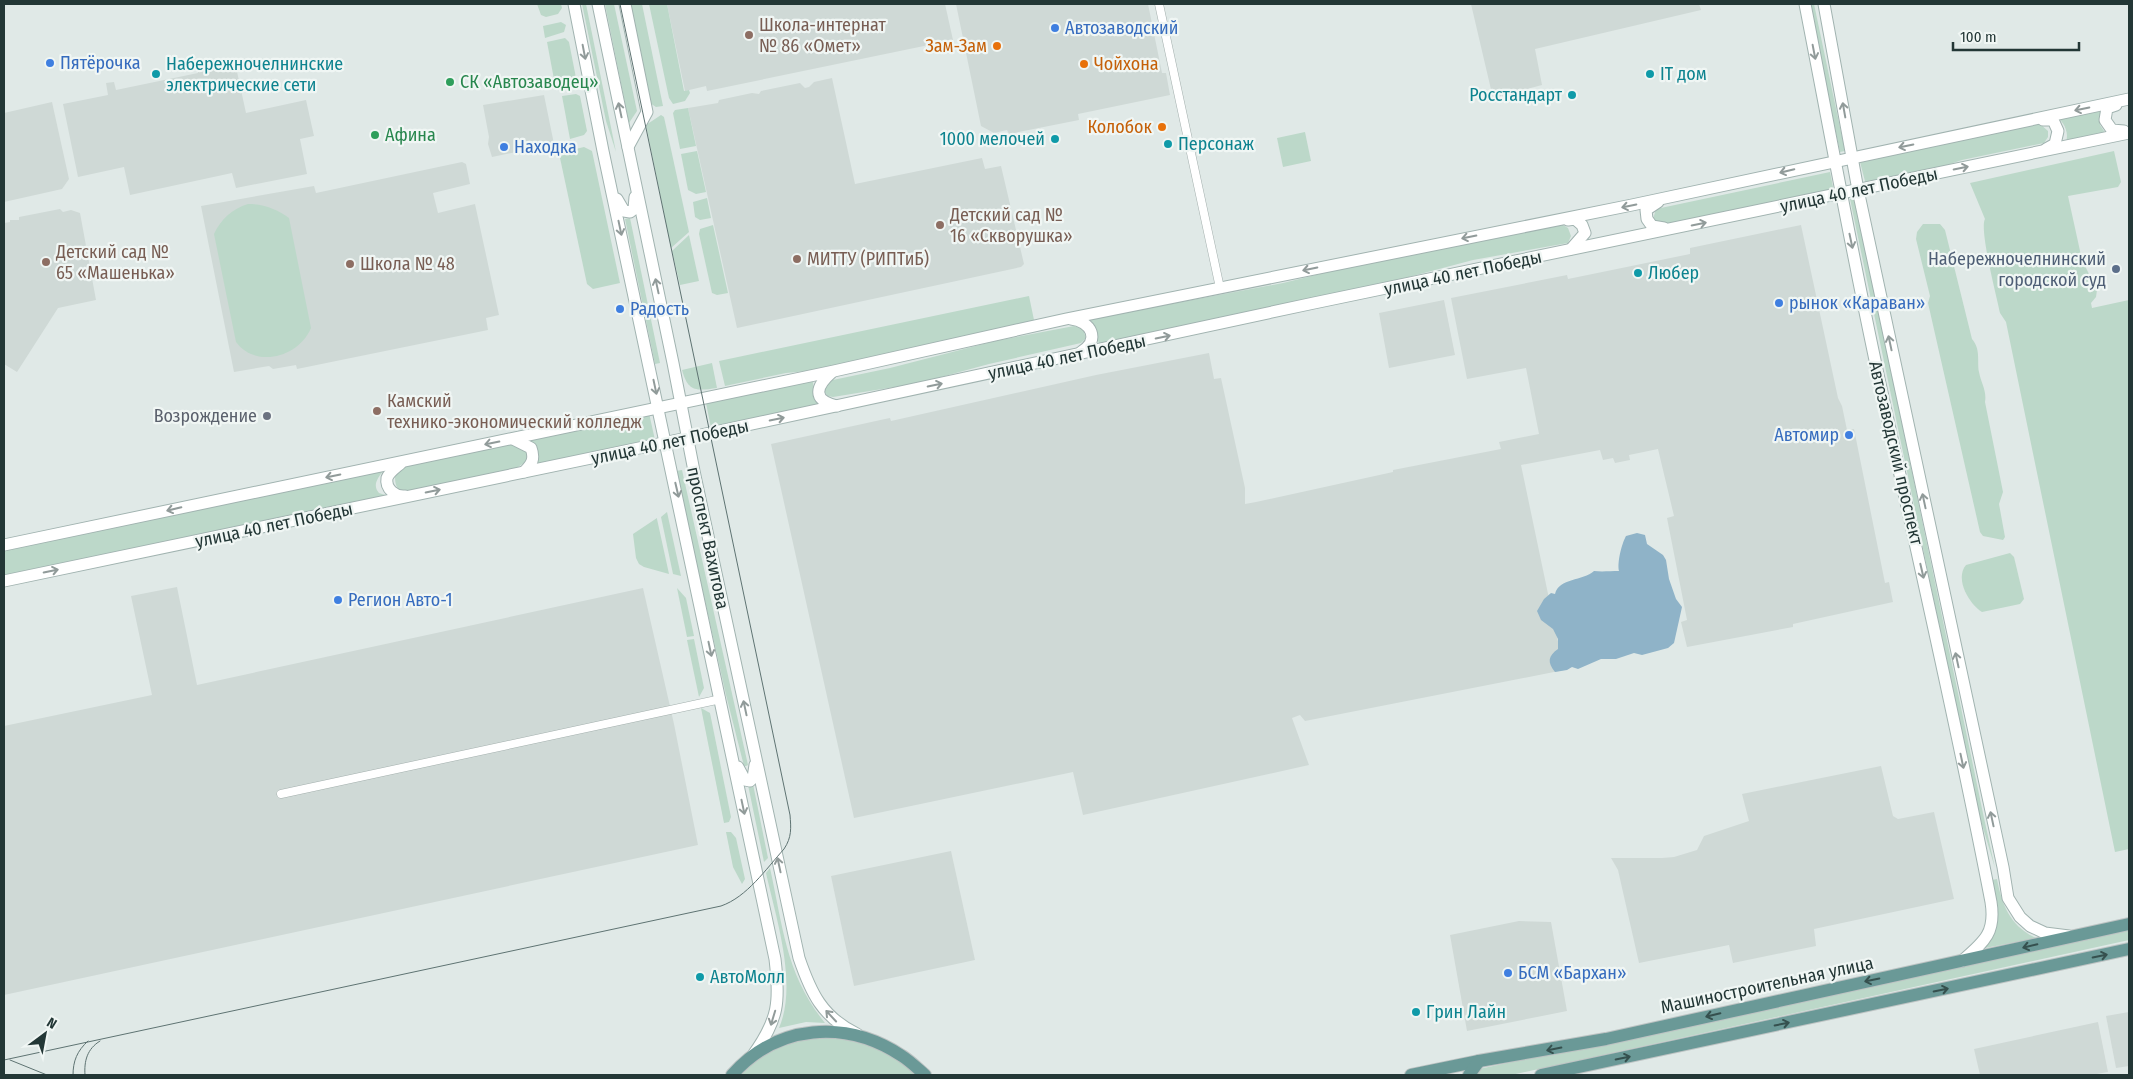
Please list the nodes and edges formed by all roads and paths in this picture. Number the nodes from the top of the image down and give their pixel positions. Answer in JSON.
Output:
{"nodes":[{"id":1,"x":574,"y":4,"type":"edge"},
{"id":2,"x":598,"y":4,"type":"edge"},
{"id":3,"x":625,"y":4,"type":"edge"},
{"id":4,"x":1159,"y":4,"type":"edge"},
{"id":5,"x":1805,"y":4,"type":"edge"},
{"id":6,"x":1824,"y":4,"type":"edge"},
{"id":7,"x":2129,"y":99,"type":"edge"},
{"id":8,"x":2033,"y":119,"type":"junction"},
{"id":9,"x":2129,"y":132,"type":"edge"},
{"id":10,"x":628,"y":147,"type":"junction"},
{"id":11,"x":2040,"y":152,"type":"junction"},
{"id":12,"x":1852,"y":158,"type":"junction"},
{"id":13,"x":1835,"y":162,"type":"junction"},
{"id":14,"x":636,"y":187,"type":"junction"},
{"id":15,"x":612,"y":189,"type":"junction"},
{"id":16,"x":1858,"y":190,"type":"junction"},
{"id":17,"x":1840,"y":193,"type":"junction"},
{"id":18,"x":1666,"y":198,"type":"junction"},
{"id":19,"x":1555,"y":220,"type":"junction"},
{"id":20,"x":1672,"y":229,"type":"junction"},
{"id":21,"x":1569,"y":251,"type":"junction"},
{"id":22,"x":1220,"y":288,"type":"junction"},
{"id":23,"x":1066,"y":319,"type":"junction"},
{"id":24,"x":1078,"y":354,"type":"junction"},
{"id":25,"x":834,"y":371,"type":"junction"},
{"id":26,"x":681,"y":402,"type":"junction"},
{"id":27,"x":659,"y":406,"type":"junction"},
{"id":28,"x":836,"y":406,"type":"junction"},
{"id":29,"x":687,"y":438,"type":"junction"},
{"id":30,"x":512,"y":439,"type":"junction"},
{"id":31,"x":667,"y":443,"type":"junction"},
{"id":32,"x":403,"y":462,"type":"junction"},
{"id":33,"x":524,"y":472,"type":"junction"},
{"id":34,"x":413,"y":496,"type":"junction"},
{"id":35,"x":4,"y":545,"type":"edge"},
{"id":36,"x":4,"y":581,"type":"edge"},
{"id":37,"x":1964,"y":690,"type":"junction"},
{"id":38,"x":1948,"y":693,"type":"junction"},
{"id":39,"x":721,"y":699,"type":"junction"},
{"id":40,"x":755,"y":756,"type":"junction"},
{"id":41,"x":733,"y":760,"type":"junction"},
{"id":42,"x":281,"y":794,"type":"dead end"},
{"id":43,"x":1984,"y":865,"type":"junction"},
{"id":44,"x":2003,"y":867,"type":"junction"},
{"id":45,"x":2129,"y":924,"type":"edge"},
{"id":46,"x":2074,"y":936,"type":"junction"},
{"id":47,"x":2129,"y":949,"type":"edge"},
{"id":48,"x":1962,"y":961,"type":"junction"},
{"id":49,"x":872,"y":1040,"type":"junction"},
{"id":50,"x":753,"y":1055,"type":"junction"},
{"id":51,"x":1479,"y":1061,"type":"junction"},
{"id":52,"x":732,"y":1075,"type":"edge"},
{"id":53,"x":925,"y":1075,"type":"edge"},
{"id":54,"x":1411,"y":1075,"type":"edge"},
{"id":55,"x":1469,"y":1075,"type":"edge"},
{"id":56,"x":1541,"y":1075,"type":"edge"}],
"edges":[{"from":1,"to":15,"type":"street","name":"проспект Вахитова","one_way":true},
{"from":10,"to":2,"type":"street","name":"проспект Вахитова","one_way":true},
{"from":3,"to":10,"type":"street"},
{"from":4,"to":22,"type":"street"},
{"from":5,"to":13,"type":"street","name":"Автозаводский проспект","one_way":true},
{"from":12,"to":6,"type":"street","name":"Автозаводский проспект","one_way":true},
{"from":7,"to":8,"type":"street","name":"улица 40 лет Победы","one_way":true},
{"from":7,"to":9,"type":"street"},
{"from":8,"to":11,"type":"street"},
{"from":8,"to":12,"type":"street","name":"улица 40 лет Победы","one_way":true},
{"from":9,"to":11,"type":"street","name":"улица 40 лет Победы"},
{"from":10,"to":14,"type":"street","name":"проспект Вахитова"},
{"from":16,"to":11,"type":"street","name":"улица 40 лет Победы","one_way":true},
{"from":12,"to":13,"type":"street","name":"улица 40 лет Победы"},
{"from":12,"to":16,"type":"street","name":"Автозаводский проспект"},
{"from":13,"to":17,"type":"street","name":"Автозаводский проспект"},
{"from":13,"to":18,"type":"street","name":"улица 40 лет Победы","one_way":true},
{"from":14,"to":15,"type":"street"},
{"from":26,"to":14,"type":"street","name":"проспект Вахитова","one_way":true},
{"from":15,"to":27,"type":"street","name":"проспект Вахитова","one_way":true},
{"from":16,"to":17,"type":"street","name":"улица 40 лет Победы"},
{"from":37,"to":16,"type":"street","name":"Автозаводский проспект","one_way":true},
{"from":20,"to":17,"type":"street","name":"улица 40 лет Победы","one_way":true},
{"from":17,"to":38,"type":"street","name":"Автозаводский проспект","one_way":true},
{"from":18,"to":19,"type":"street","name":"улица 40 лет Победы","one_way":true},
{"from":18,"to":20,"type":"street"},
{"from":19,"to":21,"type":"street"},
{"from":19,"to":22,"type":"street","name":"улица 40 лет Победы","one_way":true},
{"from":20,"to":21,"type":"street","name":"улица 40 лет Победы"},
{"from":24,"to":21,"type":"street","name":"улица 40 лет Победы","one_way":true},
{"from":22,"to":23,"type":"street","name":"улица 40 лет Победы"},
{"from":23,"to":24,"type":"street"},
{"from":23,"to":25,"type":"street","name":"улица 40 лет Победы"},
{"from":28,"to":24,"type":"street","name":"улица 40 лет Победы","one_way":true},
{"from":25,"to":26,"type":"street","name":"улица 40 лет Победы"},
{"from":25,"to":28,"type":"street"},
{"from":26,"to":27,"type":"street","name":"улица 40 лет Победы"},
{"from":26,"to":29,"type":"street","name":"проспект Вахитова"},
{"from":27,"to":30,"type":"street","name":"улица 40 лет Победы"},
{"from":27,"to":31,"type":"street","name":"проспект Вахитова"},
{"from":29,"to":28,"type":"street","name":"улица 40 лет Победы","one_way":true},
{"from":29,"to":31,"type":"street","name":"улица 40 лет Победы"},
{"from":40,"to":29,"type":"street","name":"проспект Вахитова","one_way":true},
{"from":30,"to":32,"type":"street","name":"улица 40 лет Победы","one_way":true},
{"from":30,"to":33,"type":"street"},
{"from":31,"to":33,"type":"street","name":"улица 40 лет Победы"},
{"from":31,"to":39,"type":"street","name":"проспект Вахитова","one_way":true},
{"from":32,"to":34,"type":"street"},
{"from":32,"to":35,"type":"street","name":"улица 40 лет Победы","one_way":true},
{"from":34,"to":33,"type":"street","name":"улица 40 лет Победы","one_way":true},
{"from":36,"to":34,"type":"street","name":"улица 40 лет Победы","one_way":true},
{"from":37,"to":38,"type":"street"},
{"from":44,"to":37,"type":"street","name":"Автозаводский проспект","one_way":true},
{"from":38,"to":43,"type":"street","name":"Автозаводский проспект","one_way":true},
{"from":39,"to":41,"type":"street","name":"проспект Вахитова"},
{"from":39,"to":42,"type":"street"},
{"from":40,"to":41,"type":"street"},
{"from":49,"to":40,"type":"street","name":"проспект Вахитова","one_way":true},
{"from":41,"to":50,"type":"street","name":"проспект Вахитова","one_way":true},
{"from":43,"to":44,"type":"street"},
{"from":43,"to":48,"type":"street","name":"Автозаводский проспект"},
{"from":44,"to":46,"type":"street","name":"Автозаводский проспект"},
{"from":45,"to":46,"type":"main road","name":"Машиностроительная улица"},
{"from":46,"to":48,"type":"main road","name":"Машиностроительная улица","one_way":true},
{"from":56,"to":47,"type":"main road","one_way":true},
{"from":48,"to":51,"type":"main road","name":"Машиностроительная улица","one_way":true},
{"from":49,"to":50,"type":"main road"},
{"from":49,"to":53,"type":"main road"},
{"from":50,"to":52,"type":"main road"},
{"from":51,"to":54,"type":"main road","name":"Машиностроительная улица"},
{"from":51,"to":55,"type":"main road"}]}
